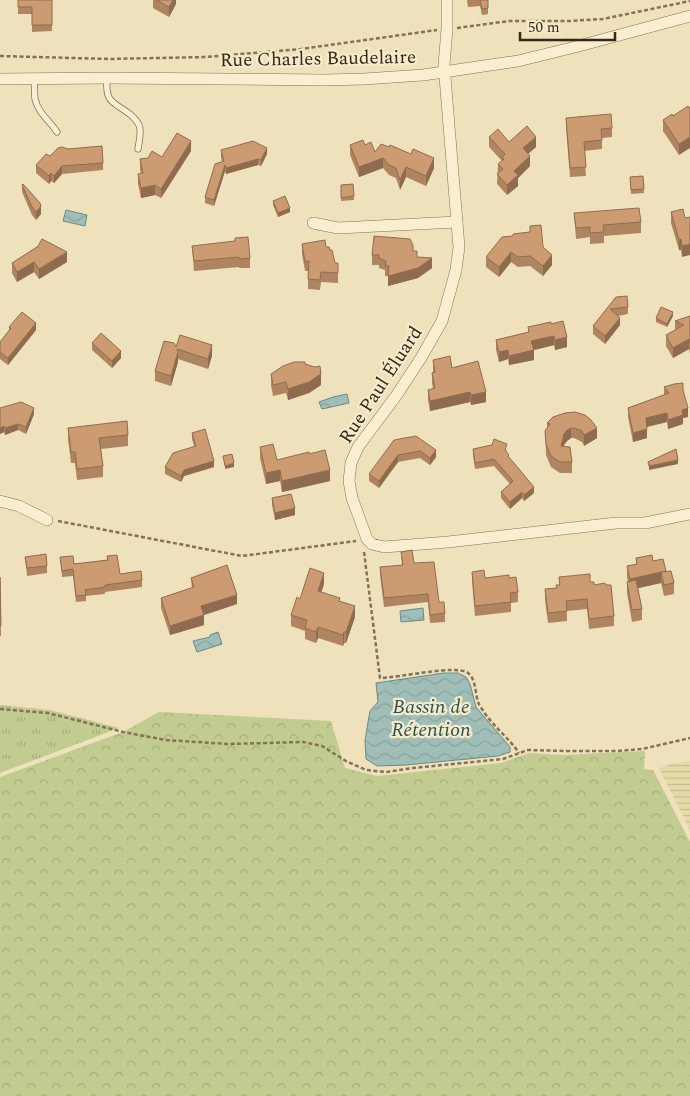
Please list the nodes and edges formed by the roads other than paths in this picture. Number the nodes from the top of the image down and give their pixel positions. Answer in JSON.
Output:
{"nodes":[{"id":1,"x":446,"y":0,"type":"edge"},
{"id":2,"x":690,"y":16,"type":"edge"},
{"id":3,"x":445,"y":72,"type":"junction"},
{"id":4,"x":107,"y":78,"type":"junction"},
{"id":5,"x":0,"y":79,"type":"edge"},
{"id":6,"x":34,"y":79,"type":"junction"},
{"id":7,"x":57,"y":132,"type":"dead end"},
{"id":8,"x":138,"y":149,"type":"dead end"},
{"id":9,"x":457,"y":222,"type":"junction"},
{"id":10,"x":313,"y":223,"type":"dead end"},
{"id":11,"x":0,"y":501,"type":"edge"},
{"id":12,"x":690,"y":514,"type":"edge"},
{"id":13,"x":47,"y":520,"type":"road end"}],
"edges":[{"from":1,"to":3,"type":"street","name":"Rue Paul Éluard"},
{"from":2,"to":3,"type":"street","name":"Rue Charles Baudelaire"},
{"from":3,"to":4,"type":"street","name":"Rue Charles Baudelaire"},
{"from":3,"to":9,"type":"street","name":"Rue Paul Éluard"},
{"from":4,"to":6,"type":"street","name":"Rue Charles Baudelaire"},
{"from":4,"to":8,"type":"lane"},
{"from":5,"to":6,"type":"street","name":"Rue Charles Baudelaire"},
{"from":6,"to":7,"type":"lane"},
{"from":9,"to":10,"type":"street"},
{"from":9,"to":12,"type":"street","name":"Rue Paul Éluard"},
{"from":11,"to":13,"type":"street"}]}
